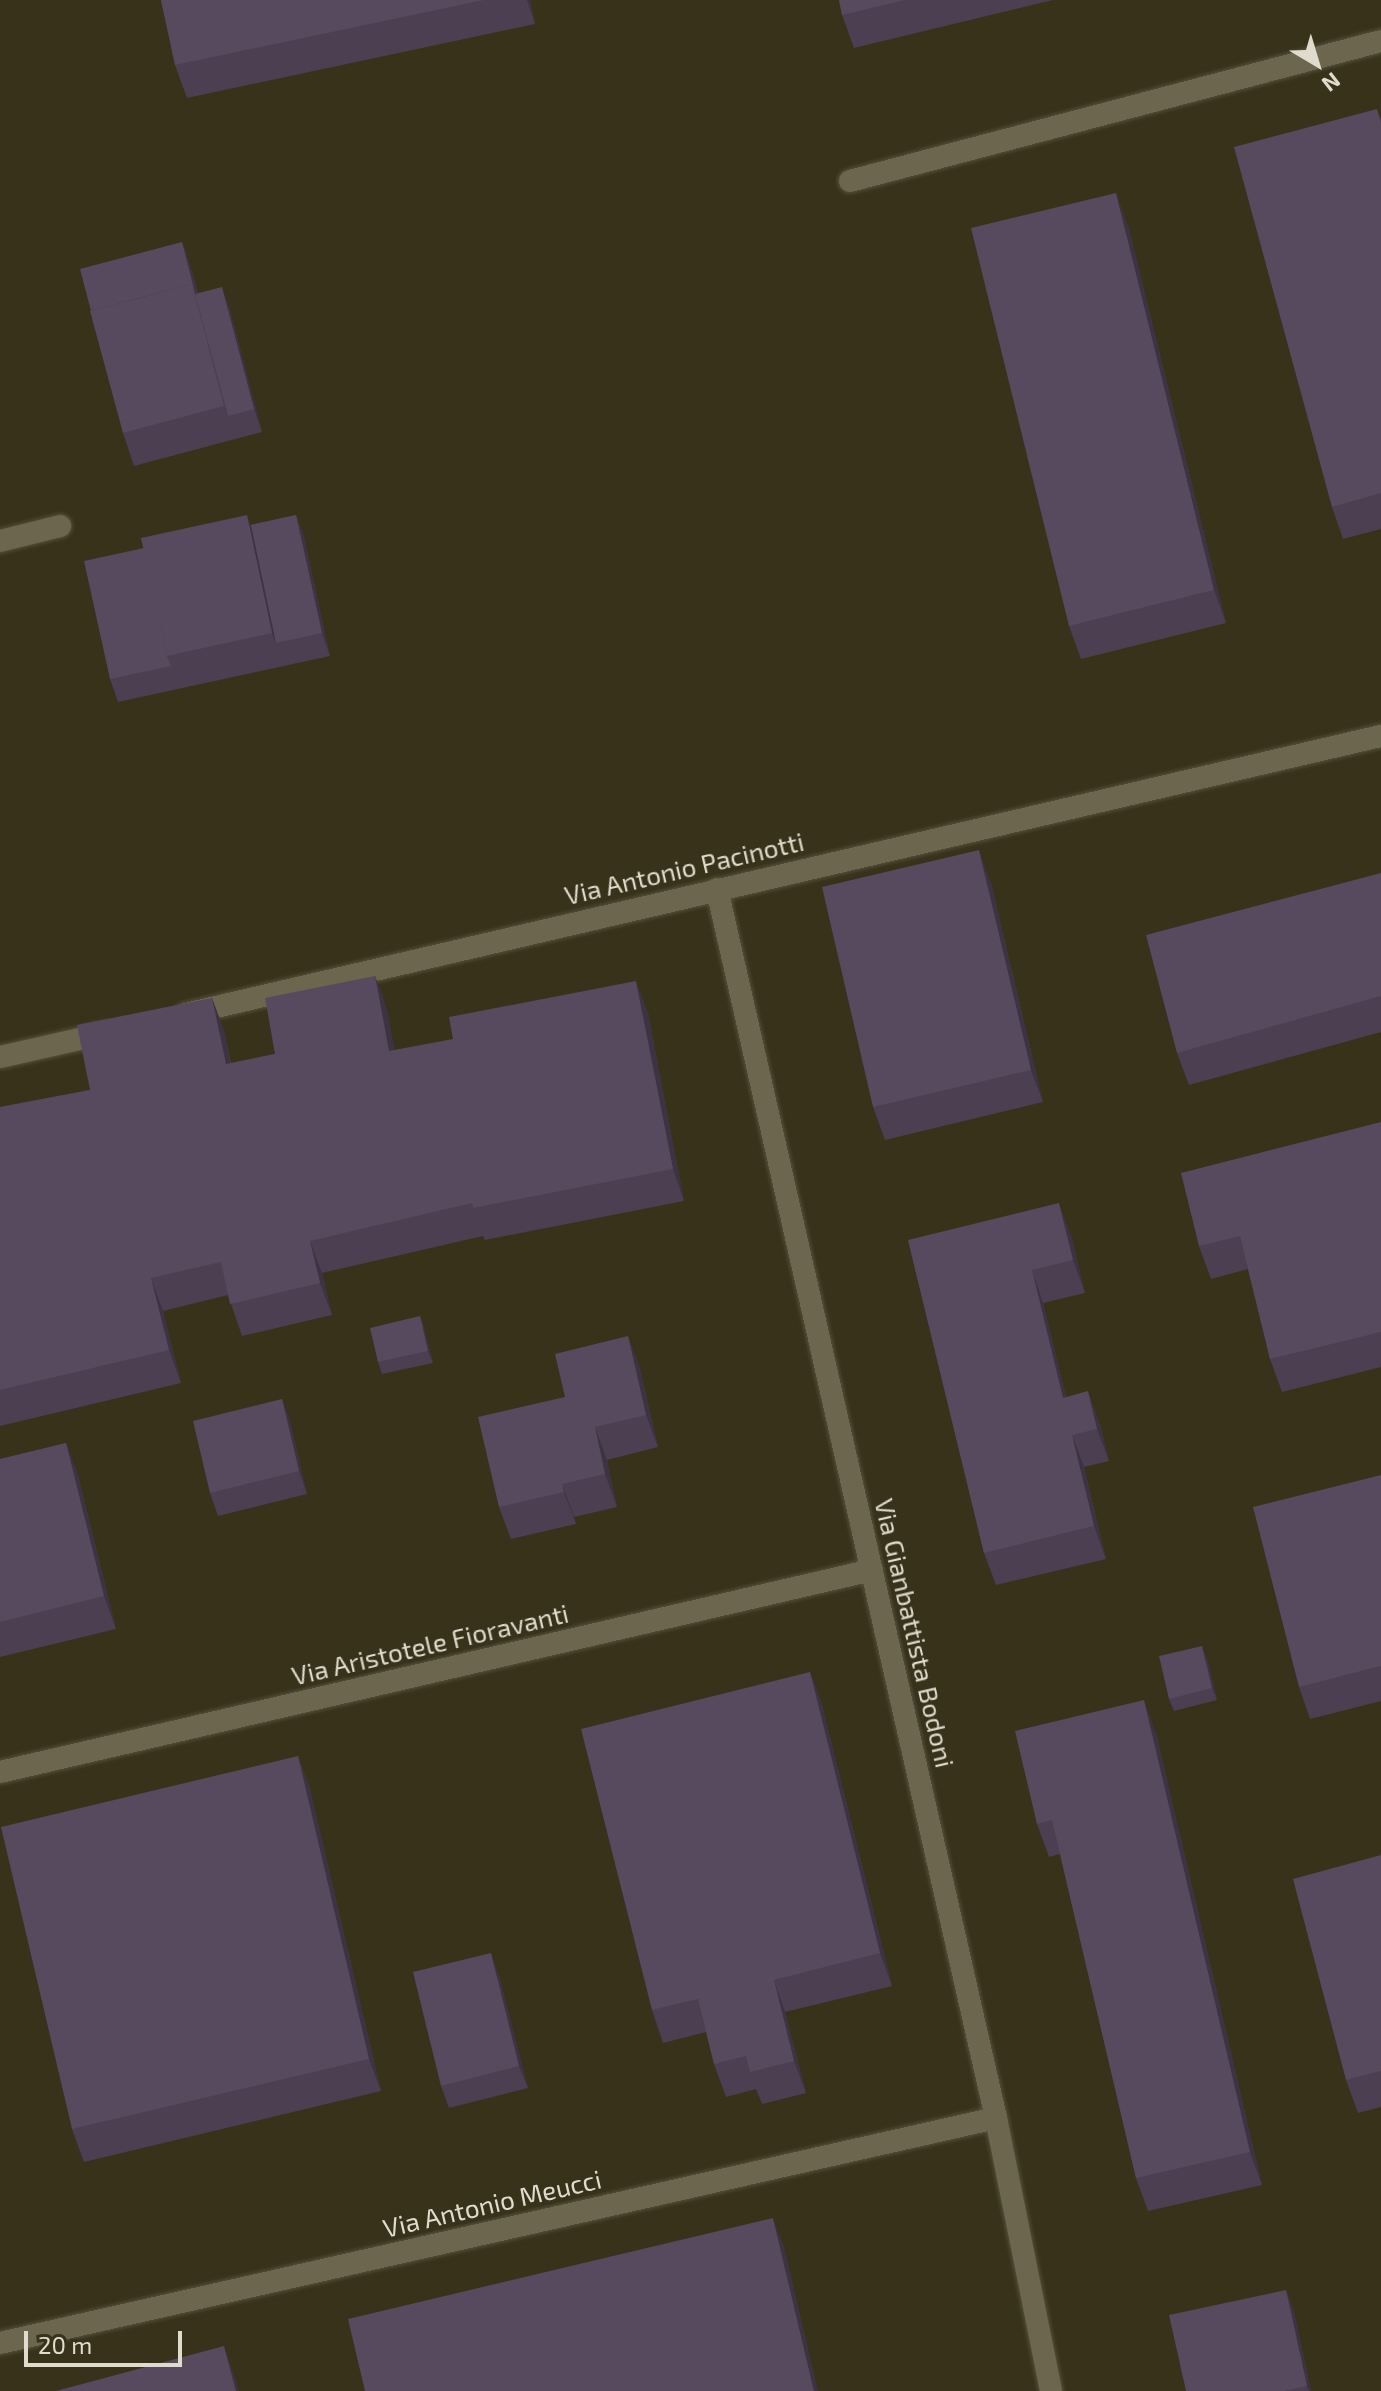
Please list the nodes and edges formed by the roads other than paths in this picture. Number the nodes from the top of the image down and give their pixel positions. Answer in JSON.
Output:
{"nodes":[{"id":1,"x":1381,"y":41,"type":"edge"},
{"id":2,"x":850,"y":181,"type":"dead end"},
{"id":3,"x":60,"y":526,"type":"dead end"},
{"id":4,"x":0,"y":541,"type":"edge"},
{"id":5,"x":1381,"y":736,"type":"edge"},
{"id":6,"x":717,"y":889,"type":"junction"},
{"id":7,"x":168,"y":1018,"type":"edge"},
{"id":8,"x":122,"y":1029,"type":"edge"},
{"id":9,"x":0,"y":1057,"type":"edge"},
{"id":10,"x":872,"y":1570,"type":"junction"},
{"id":11,"x":0,"y":1772,"type":"edge"},
{"id":12,"x":996,"y":2118,"type":"junction"},
{"id":13,"x":0,"y":2343,"type":"edge"},
{"id":14,"x":1051,"y":2391,"type":"edge"}],
"edges":[{"from":1,"to":2,"type":"street"},
{"from":3,"to":4,"type":"street"},
{"from":5,"to":6,"type":"street","name":"Via Antonio Pacinotti"},
{"from":6,"to":7,"type":"street","name":"Via Antonio Pacinotti"},
{"from":6,"to":10,"type":"street","name":"Via Gianbattista Bodoni"},
{"from":8,"to":9,"type":"street"},
{"from":10,"to":11,"type":"street","name":"Via Aristotele Fioravanti"},
{"from":10,"to":12,"type":"street","name":"Via Gianbattista Bodoni"},
{"from":12,"to":13,"type":"street","name":"Via Antonio Meucci"},
{"from":12,"to":14,"type":"street","name":"Via Gianbattista Bodoni"}]}
